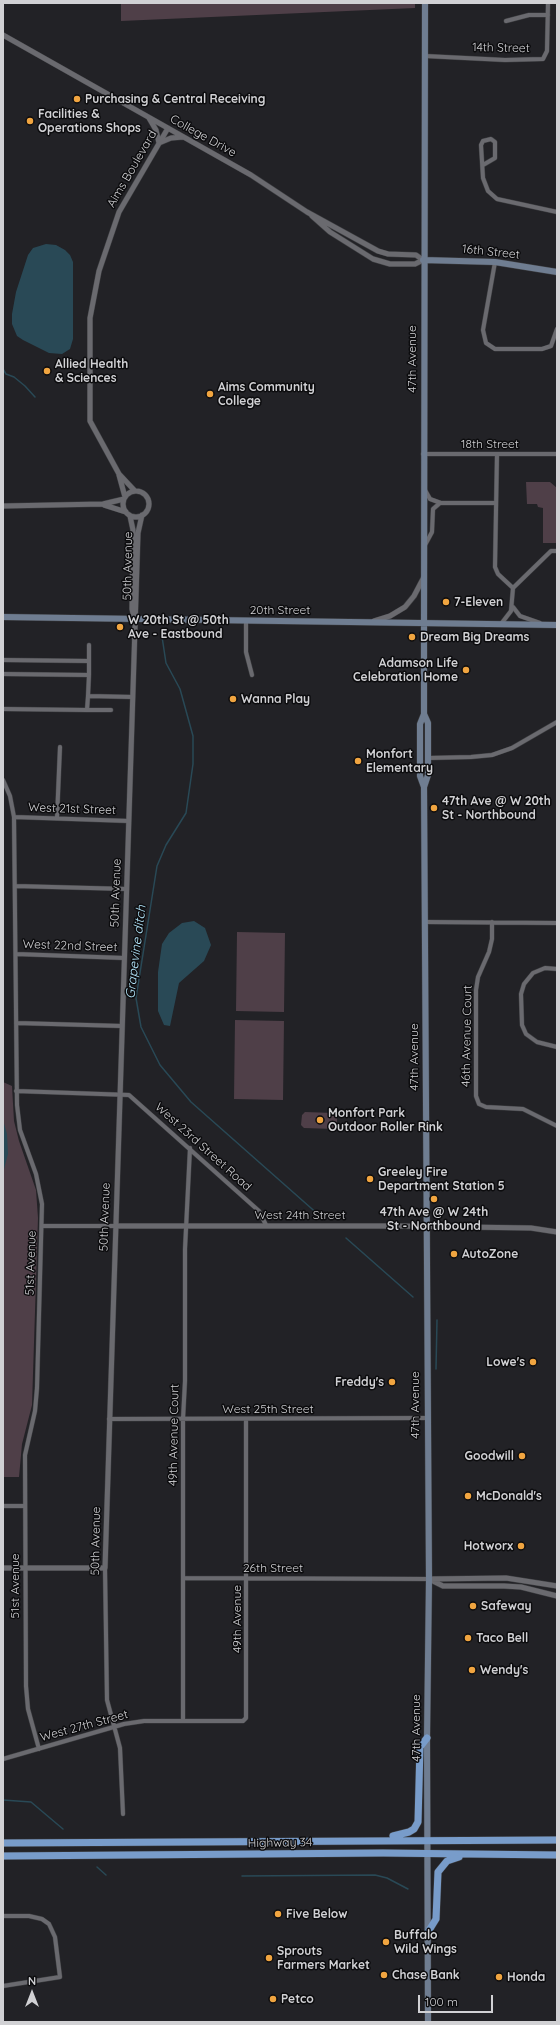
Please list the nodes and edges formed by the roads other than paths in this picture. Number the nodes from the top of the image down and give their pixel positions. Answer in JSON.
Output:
{"nodes":[{"id":1,"x":425,"y":3,"type":"edge"},
{"id":2,"x":548,"y":3,"type":"edge"},
{"id":3,"x":548,"y":15,"type":"junction"},
{"id":4,"x":506,"y":21,"type":"dead end"},
{"id":5,"x":3,"y":35,"type":"edge"},
{"id":6,"x":425,"y":56,"type":"junction"},
{"id":7,"x":149,"y":117,"type":"junction"},
{"id":8,"x":168,"y":128,"type":"junction"},
{"id":9,"x":182,"y":136,"type":"junction"},
{"id":10,"x":159,"y":143,"type":"junction"},
{"id":11,"x":484,"y":165,"type":"junction"},
{"id":12,"x":307,"y":212,"type":"junction"},
{"id":13,"x":557,"y":212,"type":"edge"},
{"id":14,"x":423,"y":260,"type":"junction"},
{"id":15,"x":495,"y":262,"type":"junction"},
{"id":16,"x":557,"y":272,"type":"edge"},
{"id":17,"x":557,"y":329,"type":"edge"},
{"id":18,"x":423,"y":454,"type":"junction"},
{"id":19,"x":497,"y":454,"type":"junction"},
{"id":20,"x":557,"y":454,"type":"edge"},
{"id":21,"x":119,"y":474,"type":"junction"},
{"id":22,"x":423,"y":486,"type":"junction"},
{"id":23,"x":135,"y":492,"type":"junction"},
{"id":24,"x":124,"y":498,"type":"junction"},
{"id":25,"x":441,"y":503,"type":"junction"},
{"id":26,"x":496,"y":503,"type":"junction"},
{"id":27,"x":103,"y":504,"type":"junction"},
{"id":28,"x":3,"y":506,"type":"edge"},
{"id":29,"x":126,"y":512,"type":"junction"},
{"id":30,"x":142,"y":515,"type":"junction"},
{"id":31,"x":130,"y":516,"type":"junction"},
{"id":32,"x":424,"y":546,"type":"junction"},
{"id":33,"x":557,"y":551,"type":"edge"},
{"id":34,"x":424,"y":576,"type":"junction"},
{"id":35,"x":513,"y":588,"type":"junction"},
{"id":36,"x":512,"y":607,"type":"junction"},
{"id":37,"x":3,"y":617,"type":"edge"},
{"id":38,"x":135,"y":619,"type":"junction"},
{"id":39,"x":246,"y":621,"type":"junction"},
{"id":40,"x":373,"y":622,"type":"junction"},
{"id":41,"x":424,"y":622,"type":"junction"},
{"id":42,"x":501,"y":624,"type":"junction"},
{"id":43,"x":554,"y":625,"type":"edge"},
{"id":44,"x":89,"y":645,"type":"dead end"},
{"id":45,"x":3,"y":660,"type":"edge"},
{"id":46,"x":89,"y":661,"type":"junction"},
{"id":47,"x":3,"y":674,"type":"edge"},
{"id":48,"x":89,"y":675,"type":"junction"},
{"id":49,"x":252,"y":675,"type":"dead end"},
{"id":50,"x":88,"y":696,"type":"junction"},
{"id":51,"x":133,"y":696,"type":"junction"},
{"id":52,"x":3,"y":709,"type":"edge"},
{"id":53,"x":87,"y":710,"type":"junction"},
{"id":54,"x":111,"y":710,"type":"dead end"},
{"id":55,"x":424,"y":714,"type":"junction"},
{"id":56,"x":557,"y":722,"type":"edge"},
{"id":57,"x":60,"y":747,"type":"dead end"},
{"id":58,"x":428,"y":758,"type":"junction"},
{"id":59,"x":3,"y":780,"type":"edge"},
{"id":60,"x":424,"y":787,"type":"junction"},
{"id":61,"x":14,"y":817,"type":"junction"},
{"id":62,"x":57,"y":818,"type":"junction"},
{"id":63,"x":129,"y":820,"type":"junction"},
{"id":64,"x":15,"y":886,"type":"junction"},
{"id":65,"x":126,"y":889,"type":"junction"},
{"id":66,"x":425,"y":922,"type":"junction"},
{"id":67,"x":492,"y":922,"type":"junction"},
{"id":68,"x":557,"y":923,"type":"edge"},
{"id":69,"x":16,"y":954,"type":"junction"},
{"id":70,"x":124,"y":958,"type":"junction"},
{"id":71,"x":557,"y":969,"type":"edge"},
{"id":72,"x":16,"y":1023,"type":"junction"},
{"id":73,"x":122,"y":1026,"type":"junction"},
{"id":74,"x":557,"y":1047,"type":"edge"},
{"id":75,"x":16,"y":1091,"type":"junction"},
{"id":76,"x":119,"y":1094,"type":"junction"},
{"id":77,"x":557,"y":1126,"type":"edge"},
{"id":78,"x":190,"y":1148,"type":"junction"},
{"id":79,"x":186,"y":1225,"type":"junction"},
{"id":80,"x":266,"y":1225,"type":"junction"},
{"id":81,"x":42,"y":1226,"type":"junction"},
{"id":82,"x":116,"y":1226,"type":"junction"},
{"id":83,"x":426,"y":1226,"type":"junction"},
{"id":84,"x":557,"y":1232,"type":"edge"},
{"id":85,"x":426,"y":1418,"type":"junction"},
{"id":86,"x":109,"y":1419,"type":"junction"},
{"id":87,"x":183,"y":1419,"type":"junction"},
{"id":88,"x":246,"y":1419,"type":"junction"},
{"id":89,"x":3,"y":1506,"type":"edge"},
{"id":90,"x":25,"y":1506,"type":"junction"},
{"id":91,"x":3,"y":1568,"type":"edge"},
{"id":92,"x":25,"y":1568,"type":"junction"},
{"id":93,"x":105,"y":1568,"type":"junction"},
{"id":94,"x":183,"y":1578,"type":"junction"},
{"id":95,"x":247,"y":1578,"type":"junction"},
{"id":96,"x":429,"y":1579,"type":"junction"},
{"id":97,"x":557,"y":1586,"type":"edge"},
{"id":98,"x":557,"y":1596,"type":"edge"},
{"id":99,"x":183,"y":1721,"type":"junction"},
{"id":100,"x":243,"y":1721,"type":"joint"},
{"id":101,"x":113,"y":1726,"type":"junction"},
{"id":102,"x":427,"y":1738,"type":"junction"},
{"id":103,"x":39,"y":1749,"type":"junction"},
{"id":104,"x":3,"y":1759,"type":"edge"},
{"id":105,"x":123,"y":1814,"type":"dead end"},
{"id":106,"x":325,"y":1840,"type":"junction"},
{"id":107,"x":428,"y":1840,"type":"junction"},
{"id":108,"x":557,"y":1840,"type":"edge"},
{"id":109,"x":3,"y":1843,"type":"edge"},
{"id":110,"x":428,"y":1853,"type":"junction"},
{"id":111,"x":505,"y":1854,"type":"junction"},
{"id":112,"x":557,"y":1855,"type":"edge"},
{"id":113,"x":3,"y":1856,"type":"edge"},
{"id":114,"x":3,"y":1916,"type":"edge"},
{"id":115,"x":428,"y":1932,"type":"junction"},
{"id":116,"x":3,"y":1986,"type":"edge"},
{"id":117,"x":428,"y":2022,"type":"edge"}],
"edges":[{"from":1,"to":6,"type":"main road","name":"47th Avenue"},
{"from":2,"to":3,"type":"street","name":"14th Street"},
{"from":3,"to":4,"type":"street"},
{"from":3,"to":6,"type":"street","name":"14th Street"},
{"from":5,"to":7,"type":"street","name":"College Drive"},
{"from":6,"to":14,"type":"main road","name":"47th Avenue"},
{"from":7,"to":8,"type":"street","name":"College Drive"},
{"from":7,"to":10,"type":"street"},
{"from":8,"to":9,"type":"street","name":"College Drive"},
{"from":8,"to":10,"type":"street","name":"Aims Boulevard"},
{"from":9,"to":10,"type":"street"},
{"from":9,"to":12,"type":"street","name":"College Drive"},
{"from":10,"to":21,"type":"street","name":"Aims Boulevard"},
{"from":11,"to":11,"type":"street"},
{"from":11,"to":13,"type":"street"},
{"from":12,"to":14,"type":"street","name":"College Drive"},
{"from":12,"to":14,"type":"street","name":"College Drive"},
{"from":14,"to":15,"type":"main road","name":"16th Street"},
{"from":14,"to":18,"type":"main road","name":"47th Avenue"},
{"from":15,"to":16,"type":"main road","name":"16th Street"},
{"from":15,"to":17,"type":"street"},
{"from":18,"to":19,"type":"street","name":"18th Street"},
{"from":18,"to":22,"type":"main road","name":"47th Avenue"},
{"from":19,"to":20,"type":"street","name":"18th Street"},
{"from":19,"to":26,"type":"street"},
{"from":21,"to":23,"type":"street","name":"Aims Boulevard"},
{"from":21,"to":24,"type":"street","name":"Aims Boulevard"},
{"from":22,"to":25,"type":"street"},
{"from":22,"to":32,"type":"main road","name":"47th Avenue"},
{"from":23,"to":24,"type":"street"},
{"from":23,"to":30,"type":"street"},
{"from":24,"to":27,"type":"street"},
{"from":24,"to":29,"type":"street"},
{"from":25,"to":26,"type":"street"},
{"from":25,"to":32,"type":"street"},
{"from":26,"to":35,"type":"street"},
{"from":27,"to":28,"type":"street"},
{"from":27,"to":29,"type":"street"},
{"from":29,"to":31,"type":"street"},
{"from":30,"to":31,"type":"street"},
{"from":30,"to":38,"type":"street","name":"50th Avenue"},
{"from":31,"to":38,"type":"street","name":"50th Avenue"},
{"from":32,"to":34,"type":"main road","name":"47th Avenue"},
{"from":33,"to":35,"type":"street"},
{"from":34,"to":40,"type":"street"},
{"from":34,"to":41,"type":"main road","name":"47th Avenue"},
{"from":35,"to":36,"type":"street"},
{"from":36,"to":42,"type":"street"},
{"from":36,"to":43,"type":"street"},
{"from":37,"to":38,"type":"main road","name":"20th Street"},
{"from":38,"to":39,"type":"main road","name":"20th Street"},
{"from":38,"to":51,"type":"street","name":"50th Avenue"},
{"from":39,"to":40,"type":"main road","name":"20th Street"},
{"from":39,"to":49,"type":"street"},
{"from":40,"to":41,"type":"main road","name":"20th Street"},
{"from":41,"to":42,"type":"main road","name":"20th Street"},
{"from":41,"to":55,"type":"main road","name":"47th Avenue"},
{"from":42,"to":43,"type":"main road","name":"20th Street"},
{"from":44,"to":46,"type":"street"},
{"from":45,"to":46,"type":"street"},
{"from":46,"to":48,"type":"street"},
{"from":47,"to":48,"type":"street"},
{"from":48,"to":50,"type":"street"},
{"from":50,"to":51,"type":"street"},
{"from":50,"to":53,"type":"street"},
{"from":51,"to":63,"type":"street","name":"50th Avenue"},
{"from":52,"to":53,"type":"street"},
{"from":53,"to":54,"type":"street"},
{"from":55,"to":58,"type":"main road","name":"47th Avenue"},
{"from":55,"to":60,"type":"main road","name":"47th Avenue"},
{"from":56,"to":58,"type":"street"},
{"from":57,"to":62,"type":"street"},
{"from":58,"to":60,"type":"main road","name":"47th Avenue"},
{"from":59,"to":61,"type":"street","name":"51st Avenue"},
{"from":60,"to":66,"type":"main road","name":"47th Avenue"},
{"from":61,"to":62,"type":"street","name":"West 21st Street"},
{"from":61,"to":64,"type":"street","name":"51st Avenue"},
{"from":62,"to":63,"type":"street","name":"West 21st Street"},
{"from":63,"to":65,"type":"street","name":"50th Avenue"},
{"from":64,"to":65,"type":"street"},
{"from":64,"to":69,"type":"street","name":"51st Avenue"},
{"from":65,"to":70,"type":"street","name":"50th Avenue"},
{"from":66,"to":67,"type":"street"},
{"from":66,"to":83,"type":"main road","name":"47th Avenue"},
{"from":67,"to":68,"type":"street"},
{"from":67,"to":77,"type":"street","name":"46th Avenue Court"},
{"from":69,"to":70,"type":"street","name":"West 22nd Street"},
{"from":69,"to":72,"type":"street","name":"51st Avenue"},
{"from":70,"to":73,"type":"street","name":"50th Avenue"},
{"from":71,"to":74,"type":"street"},
{"from":72,"to":73,"type":"street"},
{"from":72,"to":75,"type":"street","name":"51st Avenue"},
{"from":73,"to":76,"type":"street","name":"50th Avenue"},
{"from":75,"to":76,"type":"street"},
{"from":75,"to":81,"type":"street","name":"51st Avenue"},
{"from":76,"to":78,"type":"street","name":"West 23rd Street Road"},
{"from":76,"to":82,"type":"street","name":"50th Avenue"},
{"from":78,"to":79,"type":"street","name":"49th Avenue Court"},
{"from":78,"to":80,"type":"street","name":"West 23rd Street Road"},
{"from":79,"to":80,"type":"street","name":"West 24th Street"},
{"from":79,"to":82,"type":"street","name":"West 24th Street"},
{"from":79,"to":87,"type":"street","name":"49th Avenue Court"},
{"from":80,"to":83,"type":"street","name":"West 24th Street"},
{"from":81,"to":82,"type":"street","name":"West 24th Street"},
{"from":81,"to":90,"type":"street","name":"51st Avenue"},
{"from":82,"to":86,"type":"street","name":"50th Avenue"},
{"from":83,"to":84,"type":"street","name":"West 24th Street"},
{"from":83,"to":85,"type":"main road","name":"47th Avenue"},
{"from":85,"to":88,"type":"street","name":"West 25th Street"},
{"from":85,"to":96,"type":"main road","name":"47th Avenue"},
{"from":86,"to":87,"type":"street","name":"West 25th Street"},
{"from":86,"to":93,"type":"street","name":"50th Avenue"},
{"from":87,"to":88,"type":"street","name":"West 25th Street"},
{"from":87,"to":94,"type":"street","name":"49th Avenue Court"},
{"from":88,"to":95,"type":"street","name":"49th Avenue"},
{"from":89,"to":90,"type":"street"},
{"from":90,"to":92,"type":"street","name":"51st Avenue"},
{"from":91,"to":92,"type":"street"},
{"from":92,"to":93,"type":"street"},
{"from":92,"to":103,"type":"street","name":"51st Avenue"},
{"from":93,"to":101,"type":"street","name":"50th Avenue"},
{"from":94,"to":95,"type":"street","name":"26th Street"},
{"from":94,"to":99,"type":"street","name":"49th Avenue Court"},
{"from":95,"to":96,"type":"street","name":"26th Street"},
{"from":95,"to":100,"type":"street","name":"49th Avenue"},
{"from":96,"to":97,"type":"street"},
{"from":96,"to":98,"type":"street"},
{"from":96,"to":102,"type":"main road","name":"47th Avenue"},
{"from":99,"to":100,"type":"street","name":"West 27th Street"},
{"from":99,"to":101,"type":"street","name":"West 27th Street"},
{"from":101,"to":103,"type":"street","name":"West 27th Street"},
{"from":101,"to":105,"type":"street","name":"50th Avenue"},
{"from":102,"to":106,"type":"highway"},
{"from":102,"to":107,"type":"main road","name":"47th Avenue"},
{"from":103,"to":104,"type":"street","name":"West 27th Street"},
{"from":106,"to":107,"type":"highway","name":"Highway 34"},
{"from":106,"to":109,"type":"highway","name":"Highway 34"},
{"from":107,"to":108,"type":"highway","name":"Highway 34"},
{"from":107,"to":110,"type":"main road","name":"47th Avenue"},
{"from":110,"to":111,"type":"highway","name":"Highway 34"},
{"from":110,"to":113,"type":"highway","name":"Highway 34"},
{"from":110,"to":115,"type":"main road","name":"47th Avenue"},
{"from":111,"to":112,"type":"highway","name":"Highway 34"},
{"from":111,"to":115,"type":"highway"},
{"from":114,"to":116,"type":"street"},
{"from":115,"to":117,"type":"main road","name":"47th Avenue"}]}
